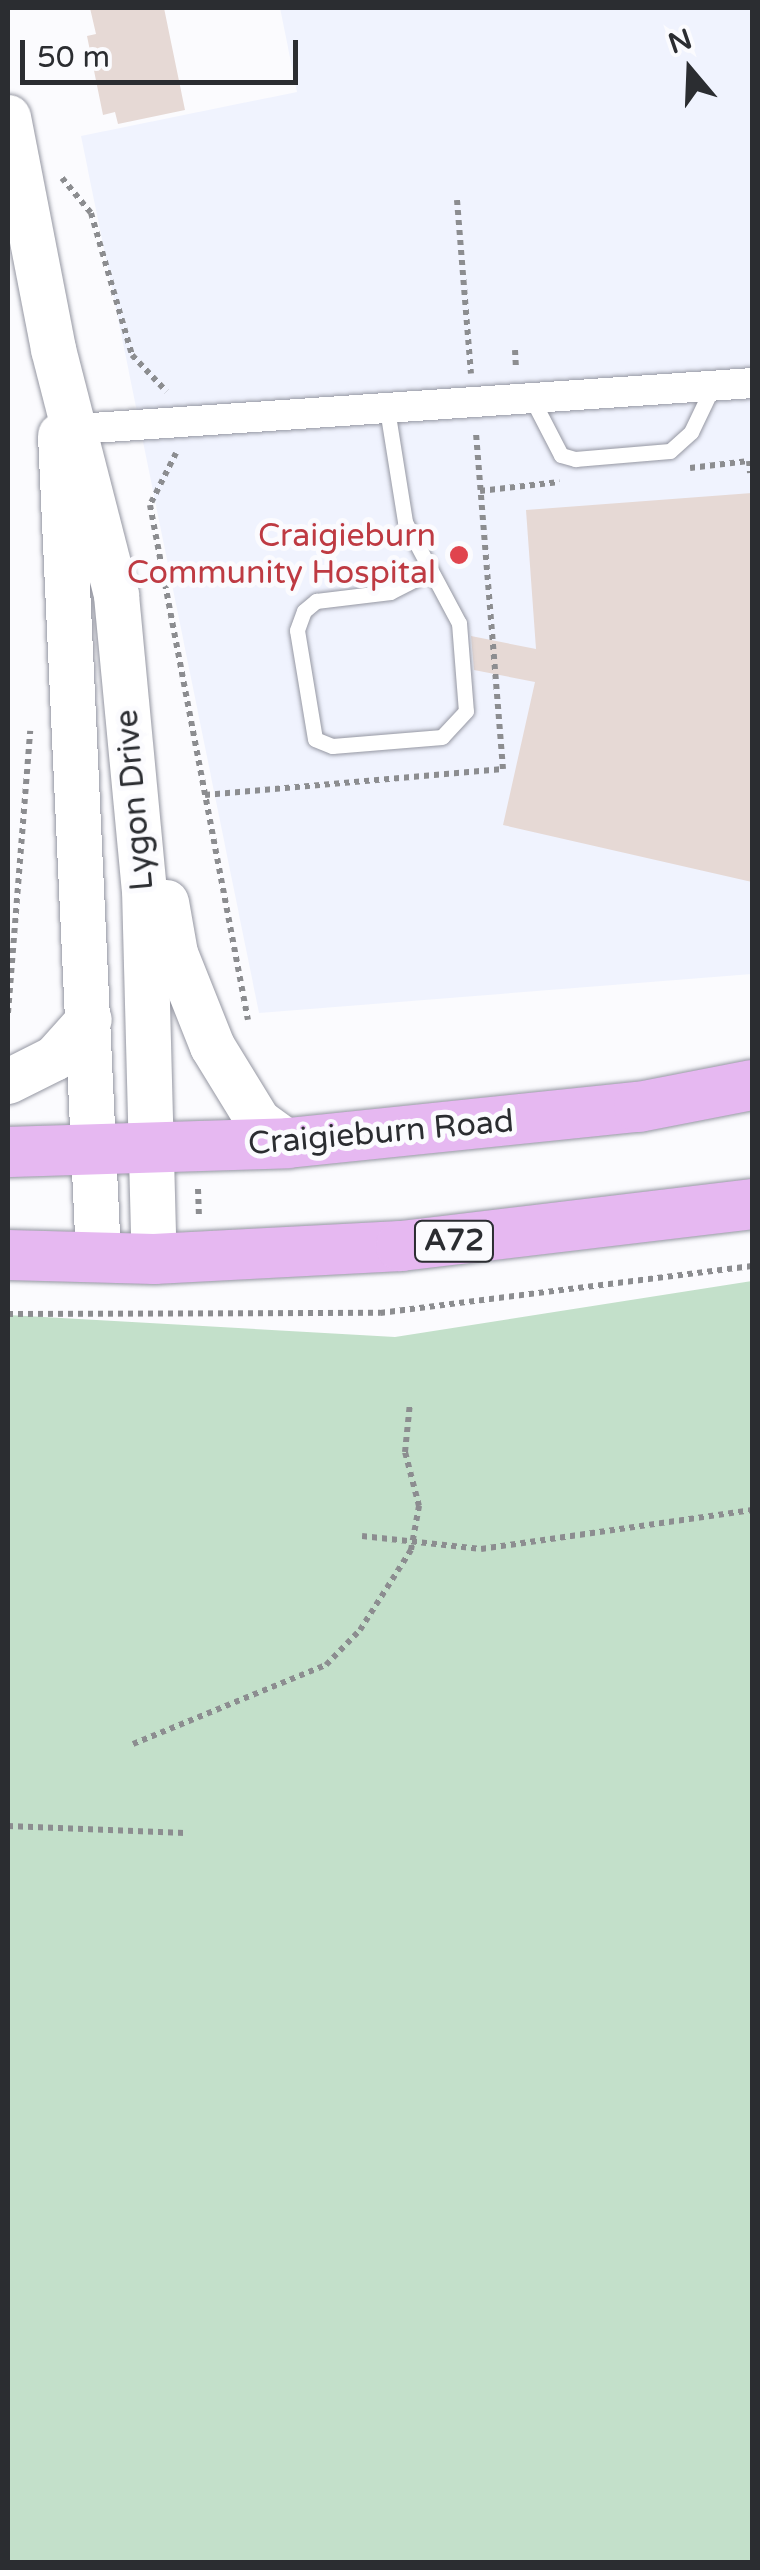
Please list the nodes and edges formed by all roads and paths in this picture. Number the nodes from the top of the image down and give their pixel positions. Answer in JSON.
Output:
{"nodes":[{"id":1,"x":8,"y":117,"type":"edge"},
{"id":2,"x":55,"y":169,"type":"dead end"},
{"id":3,"x":457,"y":200,"type":"dead end"},
{"id":4,"x":53,"y":348,"type":"junction"},
{"id":5,"x":752,"y":383,"type":"edge"},
{"id":6,"x":713,"y":386,"type":"junction"},
{"id":7,"x":532,"y":399,"type":"junction"},
{"id":8,"x":474,"y":403,"type":"junction"},
{"id":9,"x":387,"y":410,"type":"junction"},
{"id":10,"x":178,"y":424,"type":"junction"},
{"id":11,"x":78,"y":429,"type":"junction"},
{"id":12,"x":428,"y":572,"type":"junction"},
{"id":13,"x":116,"y":595,"type":"junction"},
{"id":14,"x":30,"y":722,"type":"dead end"},
{"id":15,"x":205,"y":795,"type":"junction"},
{"id":16,"x":8,"y":1013,"type":"edge"},
{"id":17,"x":89,"y":1019,"type":"junction"},
{"id":18,"x":212,"y":1046,"type":"junction"},
{"id":19,"x":8,"y":1081,"type":"edge"},
{"id":20,"x":752,"y":1085,"type":"edge"},
{"id":21,"x":288,"y":1143,"type":"junction"},
{"id":22,"x":175,"y":1150,"type":"junction"},
{"id":23,"x":8,"y":1152,"type":"edge"},
{"id":24,"x":94,"y":1152,"type":"junction"},
{"id":25,"x":752,"y":1204,"type":"edge"},
{"id":26,"x":8,"y":1255,"type":"edge"},
{"id":27,"x":98,"y":1257,"type":"junction"},
{"id":28,"x":177,"y":1258,"type":"junction"},
{"id":29,"x":752,"y":1266,"type":"edge"},
{"id":30,"x":8,"y":1314,"type":"edge"},
{"id":31,"x":201,"y":1316,"type":"junction"},
{"id":32,"x":410,"y":1402,"type":"dead end"},
{"id":33,"x":752,"y":1510,"type":"edge"},
{"id":34,"x":362,"y":1536,"type":"dead end"},
{"id":35,"x":413,"y":1537,"type":"junction"},
{"id":36,"x":133,"y":1744,"type":"dead end"},
{"id":37,"x":8,"y":1826,"type":"edge"},
{"id":38,"x":184,"y":1833,"type":"dead end"}],
"edges":[{"from":1,"to":4,"type":"street","name":"Lygon Drive"},
{"from":2,"to":10,"type":"path"},
{"from":3,"to":8,"type":"path"},
{"from":4,"to":11,"type":"street","name":"Lygon Drive"},
{"from":4,"to":17,"type":"street","name":"Lygon Drive"},
{"from":5,"to":6,"type":"street"},
{"from":6,"to":7,"type":"street"},
{"from":6,"to":7,"type":"lane"},
{"from":7,"to":8,"type":"street"},
{"from":8,"to":9,"type":"street"},
{"from":8,"to":15,"type":"path"},
{"from":9,"to":10,"type":"street"},
{"from":9,"to":12,"type":"lane"},
{"from":10,"to":11,"type":"street"},
{"from":10,"to":15,"type":"path"},
{"from":11,"to":13,"type":"street","name":"Lygon Drive"},
{"from":12,"to":12,"type":"lane"},
{"from":13,"to":18,"type":"street"},
{"from":13,"to":22,"type":"street","name":"Lygon Drive"},
{"from":14,"to":16,"type":"path"},
{"from":15,"to":18,"type":"path"},
{"from":17,"to":19,"type":"street"},
{"from":17,"to":24,"type":"street","name":"Lygon Drive"},
{"from":18,"to":21,"type":"street"},
{"from":20,"to":21,"type":"main road","name":"Craigieburn Road"},
{"from":21,"to":22,"type":"main road","name":"Craigieburn Road"},
{"from":22,"to":24,"type":"main road","name":"Craigieburn Road"},
{"from":22,"to":28,"type":"street","name":"Lygon Drive"},
{"from":22,"to":28,"type":"path"},
{"from":23,"to":24,"type":"main road","name":"Craigieburn Road"},
{"from":24,"to":27,"type":"street","name":"Lygon Drive"},
{"from":25,"to":28,"type":"main road","number":"A72"},
{"from":26,"to":27,"type":"main road","number":"A72"},
{"from":27,"to":28,"type":"main road","number":"A72"},
{"from":28,"to":31,"type":"path"},
{"from":29,"to":31,"type":"path"},
{"from":30,"to":31,"type":"path"},
{"from":32,"to":35,"type":"path"},
{"from":33,"to":35,"type":"path"},
{"from":34,"to":35,"type":"path"},
{"from":35,"to":36,"type":"path"},
{"from":37,"to":38,"type":"path"}]}
